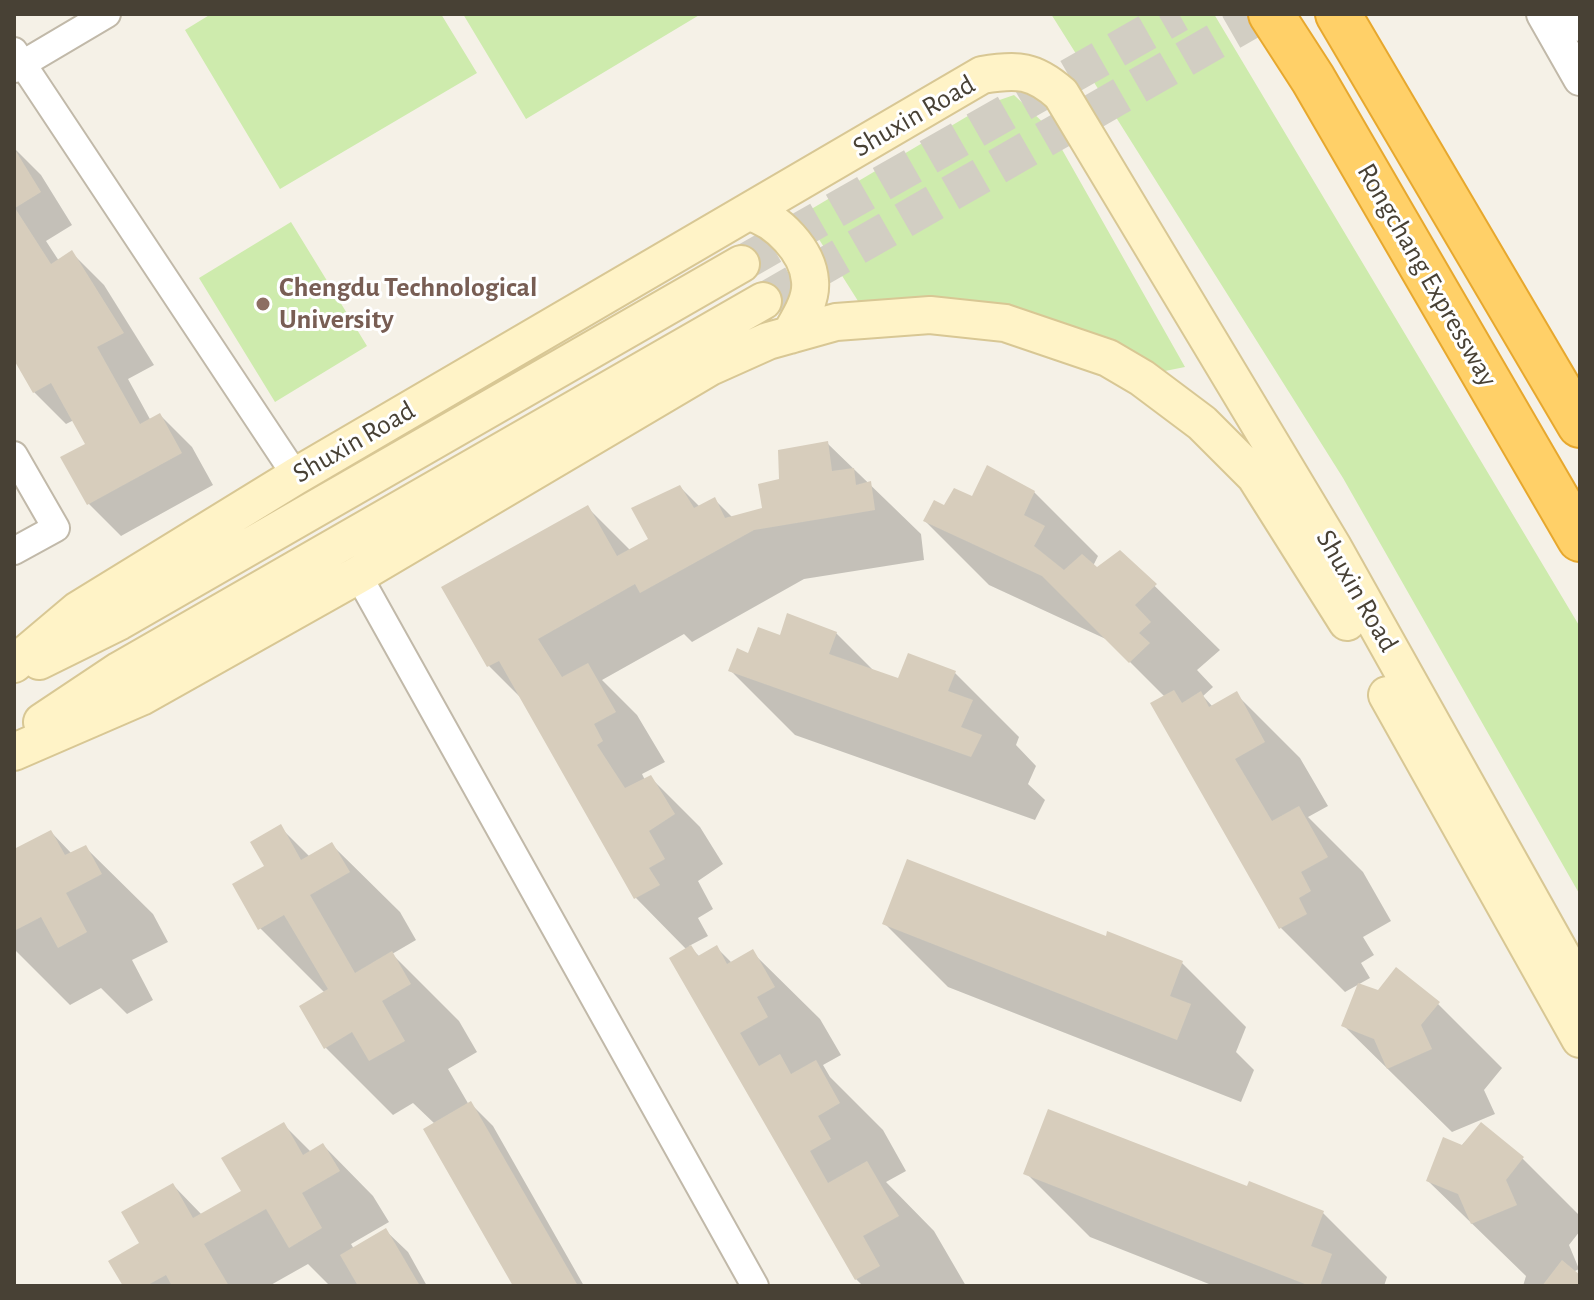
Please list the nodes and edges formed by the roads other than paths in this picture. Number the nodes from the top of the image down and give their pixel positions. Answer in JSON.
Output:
{"nodes":[{"id":1,"x":107,"y":14,"type":"edge"},
{"id":2,"x":1271,"y":14,"type":"edge"},
{"id":3,"x":1338,"y":14,"type":"edge"},
{"id":4,"x":1543,"y":14,"type":"edge"},
{"id":5,"x":1574,"y":14,"type":"edge"},
{"id":6,"x":1580,"y":25,"type":"edge"},
{"id":7,"x":17,"y":61,"type":"edge"},
{"id":8,"x":1580,"y":79,"type":"edge"},
{"id":9,"x":1095,"y":155,"type":"junction"},
{"id":10,"x":749,"y":212,"type":"junction"},
{"id":11,"x":741,"y":264,"type":"tunnel mouth"},
{"id":12,"x":763,"y":301,"type":"tunnel mouth"},
{"id":13,"x":790,"y":335,"type":"junction"},
{"id":14,"x":1580,"y":425,"type":"edge"},
{"id":15,"x":14,"y":455,"type":"edge"},
{"id":16,"x":296,"y":476,"type":"junction"},
{"id":17,"x":1255,"y":476,"type":"junction"},
{"id":18,"x":1580,"y":539,"type":"edge"},
{"id":19,"x":14,"y":551,"type":"edge"},
{"id":20,"x":358,"y":575,"type":"junction"},
{"id":21,"x":14,"y":664,"type":"edge"},
{"id":22,"x":14,"y":674,"type":"edge"},
{"id":23,"x":14,"y":741,"type":"edge"},
{"id":24,"x":14,"y":752,"type":"edge"},
{"id":25,"x":1580,"y":988,"type":"edge"},
{"id":26,"x":1580,"y":1039,"type":"edge"},
{"id":27,"x":755,"y":1286,"type":"edge"}],
"edges":[{"from":1,"to":7,"type":"street"},
{"from":2,"to":18,"type":"highway","name":"Rongchang Expressway"},
{"from":3,"to":14,"type":"highway","name":"Rongchang Expressway"},
{"from":4,"to":8,"type":"street"},
{"from":5,"to":6,"type":"street"},
{"from":7,"to":16,"type":"street"},
{"from":9,"to":10,"type":"main road","name":"Shuxin Road"},
{"from":9,"to":17,"type":"main road"},
{"from":9,"to":25,"type":"main road","name":"Shuxin Road"},
{"from":10,"to":13,"type":"main road"},
{"from":10,"to":16,"type":"main road","name":"Shuxin Road"},
{"from":11,"to":22,"type":"main road"},
{"from":12,"to":23,"type":"main road"},
{"from":13,"to":17,"type":"main road","name":"Shuxin Road"},
{"from":13,"to":20,"type":"main road","name":"Shuxin Road"},
{"from":15,"to":19,"type":"street"},
{"from":16,"to":21,"type":"main road","name":"Shuxin Road"},
{"from":17,"to":26,"type":"main road","name":"Shuxin Road"},
{"from":20,"to":24,"type":"main road","name":"Shuxin Road"},
{"from":20,"to":27,"type":"street"}]}
